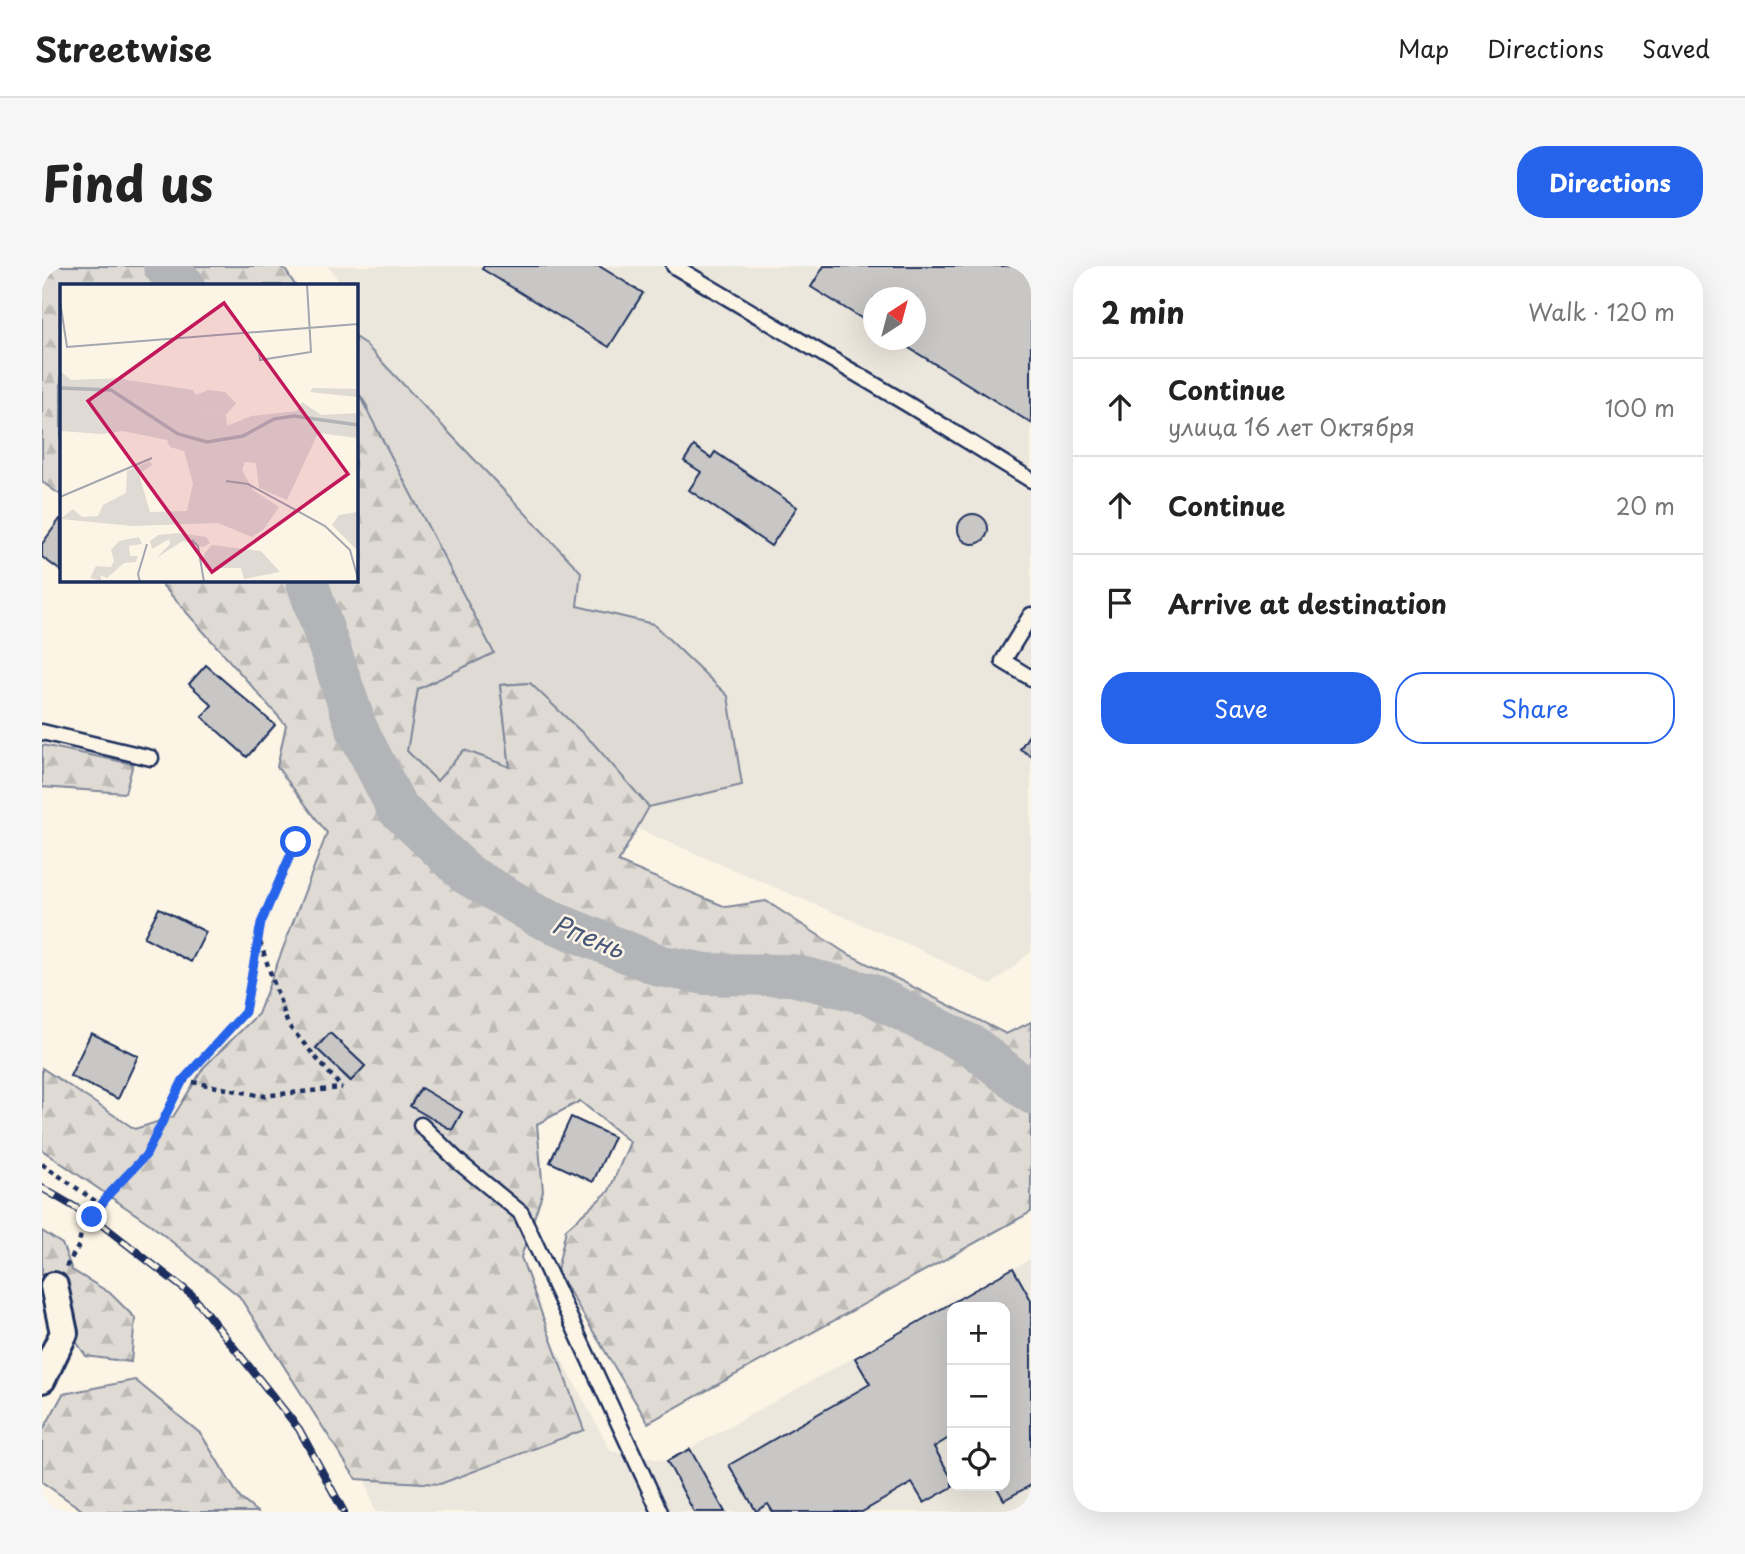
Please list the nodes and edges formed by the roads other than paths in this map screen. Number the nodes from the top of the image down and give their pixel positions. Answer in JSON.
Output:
{"nodes":[{"id":1,"x":674,"y":266,"type":"edge"},
{"id":2,"x":1031,"y":480,"type":"edge"},
{"id":3,"x":1031,"y":615,"type":"edge"},
{"id":4,"x":1031,"y":678,"type":"edge"},
{"id":5,"x":42,"y":732,"type":"edge"},
{"id":6,"x":151,"y":758,"type":"dead end"},
{"id":7,"x":421,"y":1125,"type":"dead end"},
{"id":8,"x":54,"y":1286,"type":"dead end"},
{"id":9,"x":42,"y":1379,"type":"edge"},
{"id":10,"x":660,"y":1512,"type":"edge"}],
"edges":[{"from":1,"to":2,"type":"lane"},
{"from":3,"to":4,"type":"lane"},
{"from":5,"to":6,"type":"lane"},
{"from":7,"to":10,"type":"lane"},
{"from":8,"to":9,"type":"street"}]}
